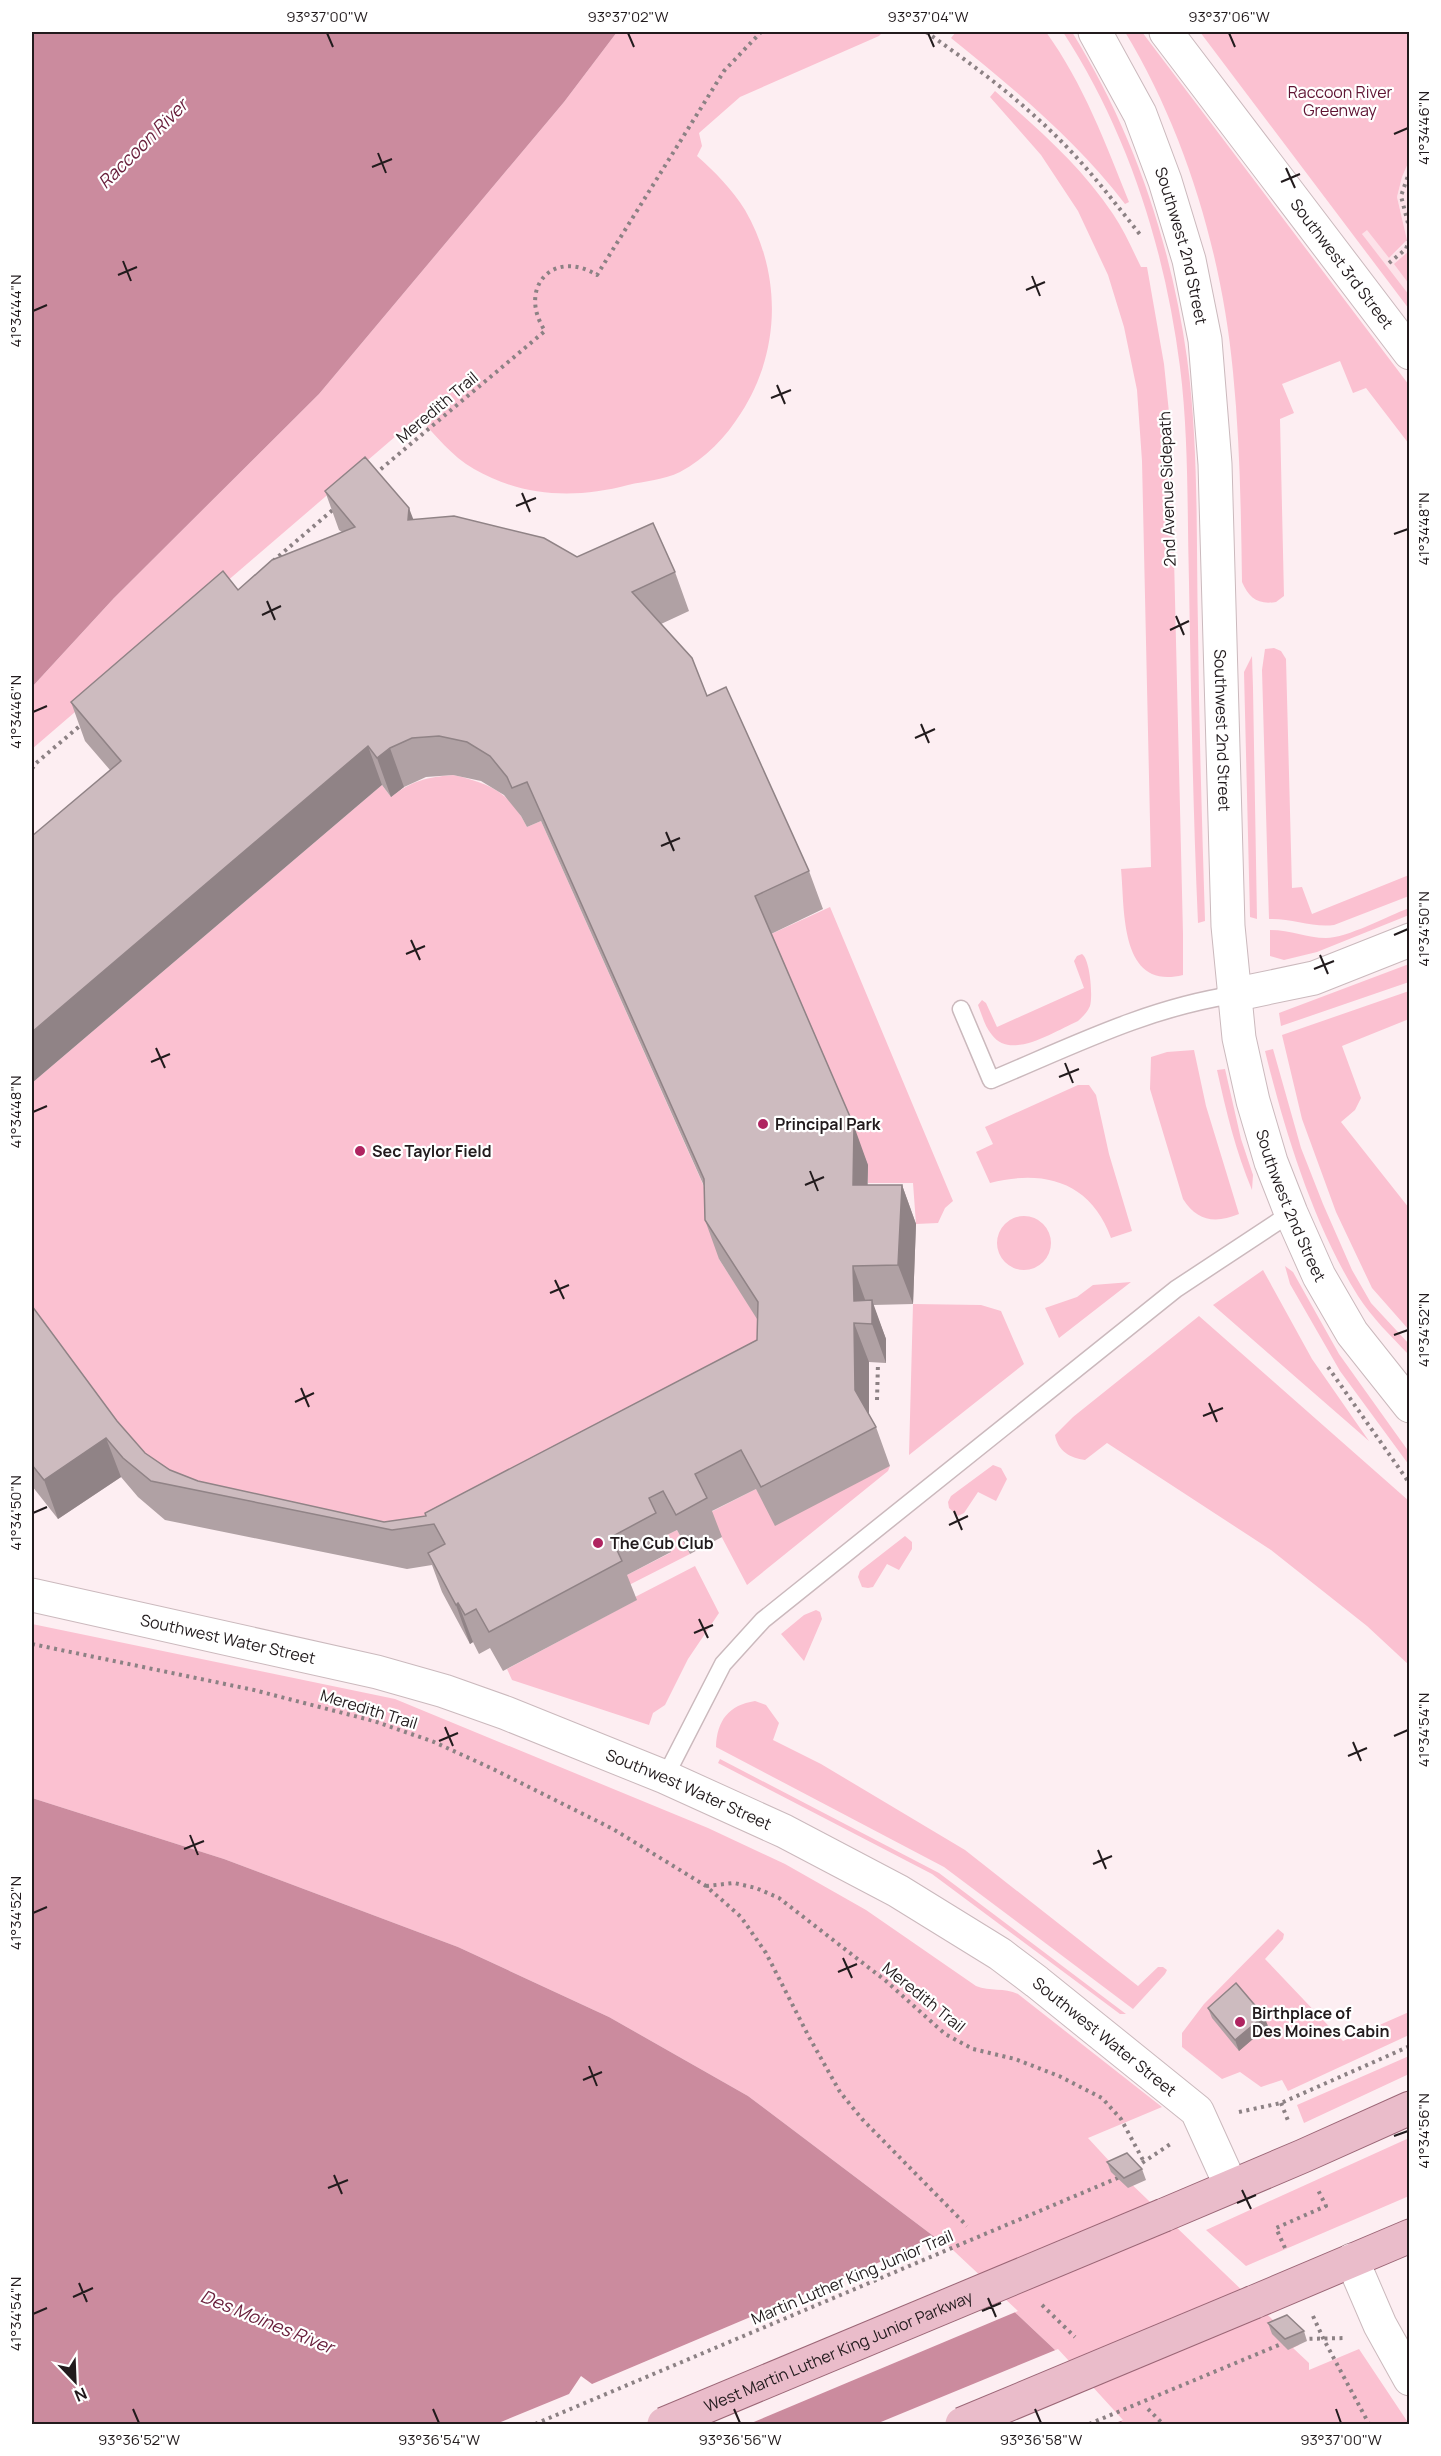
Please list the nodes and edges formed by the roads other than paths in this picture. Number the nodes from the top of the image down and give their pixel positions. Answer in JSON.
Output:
{"nodes":[{"id":1,"x":1095,"y":32,"type":"edge"},
{"id":2,"x":1166,"y":32,"type":"edge"},
{"id":3,"x":1410,"y":353,"type":"edge"},
{"id":4,"x":1410,"y":940,"type":"edge"},
{"id":5,"x":1233,"y":995,"type":"junction"},
{"id":6,"x":961,"y":1009,"type":"dead end"},
{"id":7,"x":1291,"y":1213,"type":"junction"},
{"id":8,"x":1410,"y":1406,"type":"edge"},
{"id":9,"x":32,"y":1596,"type":"edge"},
{"id":10,"x":665,"y":1777,"type":"junction"},
{"id":11,"x":1410,"y":2108,"type":"edge"},
{"id":12,"x":1231,"y":2186,"type":"junction"},
{"id":13,"x":1410,"y":2236,"type":"edge"},
{"id":14,"x":1352,"y":2260,"type":"junction"},
{"id":15,"x":1410,"y":2379,"type":"edge"},
{"id":16,"x":664,"y":2424,"type":"edge"},
{"id":17,"x":962,"y":2424,"type":"edge"}],
"edges":[{"from":1,"to":5,"type":"main road","name":"Southwest 2nd Street"},
{"from":2,"to":3,"type":"main road","name":"Southwest 3rd Street"},
{"from":4,"to":5,"type":"main road"},
{"from":5,"to":6,"type":"lane"},
{"from":5,"to":7,"type":"main road","name":"Southwest 2nd Street"},
{"from":7,"to":8,"type":"main road","name":"Southwest 2nd Street"},
{"from":7,"to":10,"type":"lane"},
{"from":9,"to":10,"type":"main road","name":"Southwest Water Street"},
{"from":10,"to":12,"type":"main road","name":"Southwest Water Street"},
{"from":11,"to":12,"type":"main road","name":"West Martin Luther King Junior Parkway"},
{"from":12,"to":16,"type":"main road","name":"West Martin Luther King Junior Parkway","bridge":true},
{"from":13,"to":14,"type":"main road"},
{"from":14,"to":15,"type":"main road"},
{"from":14,"to":17,"type":"main road","bridge":true}]}
